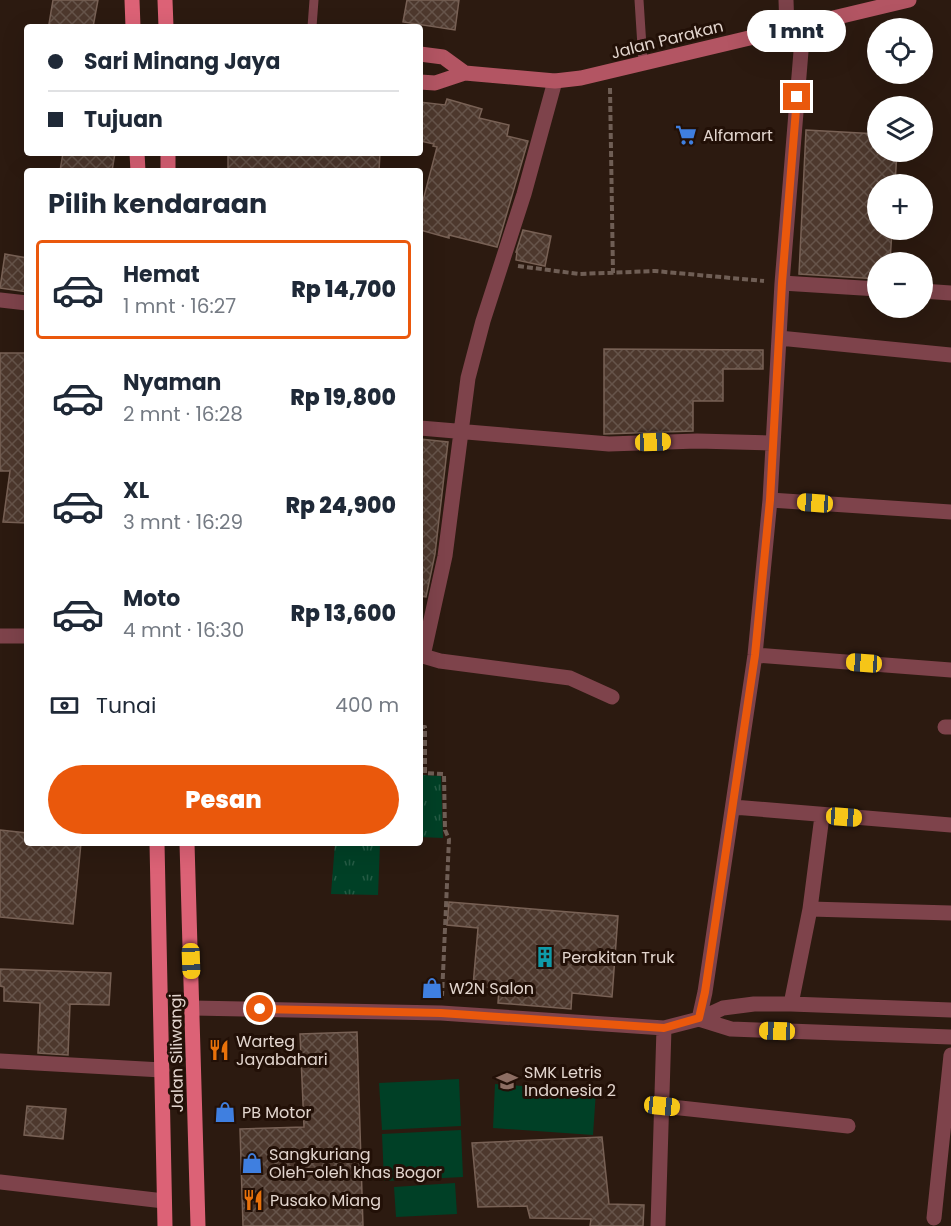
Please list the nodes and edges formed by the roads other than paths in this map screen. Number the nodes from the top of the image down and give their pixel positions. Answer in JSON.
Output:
{"nodes":[{"id":1,"x":132,"y":0,"type":"edge"},
{"id":2,"x":165,"y":0,"type":"edge"},
{"id":3,"x":314,"y":0,"type":"edge"},
{"id":4,"x":639,"y":0,"type":"edge"},
{"id":5,"x":786,"y":0,"type":"edge"},
{"id":6,"x":909,"y":0,"type":"edge"},
{"id":7,"x":133,"y":24,"type":"edge"},
{"id":8,"x":166,"y":24,"type":"edge"},
{"id":9,"x":312,"y":24,"type":"edge"},
{"id":10,"x":803,"y":27,"type":"junction"},
{"id":11,"x":787,"y":30,"type":"junction"},
{"id":12,"x":423,"y":54,"type":"edge"},
{"id":13,"x":643,"y":62,"type":"junction"},
{"id":14,"x":465,"y":72,"type":"junction"},
{"id":15,"x":555,"y":81,"type":"junction"},
{"id":16,"x":423,"y":82,"type":"edge"},
{"id":17,"x":782,"y":283,"type":"junction"},
{"id":18,"x":867,"y":288,"type":"edge"},
{"id":19,"x":933,"y":292,"type":"edge"},
{"id":20,"x":951,"y":293,"type":"edge"},
{"id":21,"x":0,"y":300,"type":"edge"},
{"id":22,"x":24,"y":303,"type":"edge"},
{"id":23,"x":779,"y":338,"type":"junction"},
{"id":24,"x":951,"y":355,"type":"edge"},
{"id":25,"x":423,"y":428,"type":"edge"},
{"id":26,"x":460,"y":431,"type":"junction"},
{"id":27,"x":773,"y":443,"type":"junction"},
{"id":28,"x":770,"y":500,"type":"junction"},
{"id":29,"x":951,"y":512,"type":"edge"},
{"id":30,"x":0,"y":636,"type":"edge"},
{"id":31,"x":24,"y":636,"type":"edge"},
{"id":32,"x":423,"y":648,"type":"edge"},
{"id":33,"x":755,"y":655,"type":"junction"},
{"id":34,"x":423,"y":657,"type":"edge"},
{"id":35,"x":951,"y":669,"type":"edge"},
{"id":36,"x":612,"y":697,"type":"dead end"},
{"id":37,"x":733,"y":807,"type":"junction"},
{"id":38,"x":822,"y":816,"type":"junction"},
{"id":39,"x":951,"y":825,"type":"edge"},
{"id":40,"x":157,"y":846,"type":"edge"},
{"id":41,"x":187,"y":846,"type":"edge"},
{"id":42,"x":810,"y":909,"type":"junction"},
{"id":43,"x":951,"y":913,"type":"edge"},
{"id":44,"x":791,"y":1004,"type":"junction"},
{"id":45,"x":193,"y":1008,"type":"junction"},
{"id":46,"x":951,"y":1010,"type":"edge"},
{"id":47,"x":699,"y":1018,"type":"junction"},
{"id":48,"x":664,"y":1028,"type":"junction"},
{"id":49,"x":951,"y":1036,"type":"edge"},
{"id":50,"x":951,"y":1055,"type":"edge"},
{"id":51,"x":0,"y":1061,"type":"edge"},
{"id":52,"x":162,"y":1070,"type":"junction"},
{"id":53,"x":662,"y":1106,"type":"junction"},
{"id":54,"x":848,"y":1126,"type":"dead end"},
{"id":55,"x":0,"y":1182,"type":"edge"},
{"id":56,"x":164,"y":1201,"type":"junction"},
{"id":57,"x":934,"y":1218,"type":"dead end"},
{"id":58,"x":165,"y":1226,"type":"edge"},
{"id":59,"x":198,"y":1226,"type":"edge"},
{"id":60,"x":657,"y":1226,"type":"edge"}],
"edges":[{"from":1,"to":7,"type":"main road"},
{"from":2,"to":8,"type":"main road"},
{"from":3,"to":9,"type":"lane"},
{"from":4,"to":13,"type":"lane"},
{"from":5,"to":11,"type":"street"},
{"from":6,"to":10,"type":"street","name":"Jalan Parakan"},
{"from":10,"to":11,"type":"street","name":"Jalan Parakan"},
{"from":10,"to":17,"type":"street"},
{"from":11,"to":13,"type":"street","name":"Jalan Parakan"},
{"from":12,"to":14,"type":"street","name":"Jalan Parakan"},
{"from":13,"to":15,"type":"street","name":"Jalan Parakan"},
{"from":14,"to":15,"type":"street","name":"Jalan Parakan"},
{"from":14,"to":16,"type":"street","name":"Jalan Parakan"},
{"from":15,"to":26,"type":"street"},
{"from":17,"to":18,"type":"street"},
{"from":17,"to":23,"type":"street"},
{"from":19,"to":20,"type":"street"},
{"from":21,"to":22,"type":"street"},
{"from":23,"to":24,"type":"street"},
{"from":23,"to":27,"type":"street"},
{"from":25,"to":26,"type":"street"},
{"from":26,"to":27,"type":"street"},
{"from":26,"to":32,"type":"street"},
{"from":27,"to":28,"type":"street"},
{"from":28,"to":29,"type":"street"},
{"from":28,"to":33,"type":"street"},
{"from":30,"to":31,"type":"street"},
{"from":33,"to":35,"type":"street"},
{"from":33,"to":37,"type":"street"},
{"from":34,"to":36,"type":"street"},
{"from":37,"to":38,"type":"street"},
{"from":37,"to":47,"type":"street"},
{"from":38,"to":39,"type":"street"},
{"from":38,"to":42,"type":"street"},
{"from":40,"to":52,"type":"main road","name":"Jalan Siliwangi"},
{"from":41,"to":45,"type":"main road","name":"Jalan Siliwangi"},
{"from":42,"to":43,"type":"street"},
{"from":42,"to":44,"type":"street"},
{"from":44,"to":46,"type":"street"},
{"from":44,"to":47,"type":"street"},
{"from":45,"to":48,"type":"street"},
{"from":45,"to":59,"type":"main road","name":"Jalan Siliwangi"},
{"from":47,"to":48,"type":"street"},
{"from":47,"to":49,"type":"street"},
{"from":48,"to":53,"type":"street"},
{"from":50,"to":57,"type":"street"},
{"from":51,"to":52,"type":"street"},
{"from":52,"to":56,"type":"main road","name":"Jalan Siliwangi"},
{"from":53,"to":54,"type":"street"},
{"from":53,"to":60,"type":"street"},
{"from":55,"to":56,"type":"street"},
{"from":56,"to":58,"type":"main road","name":"Jalan Siliwangi"}]}
